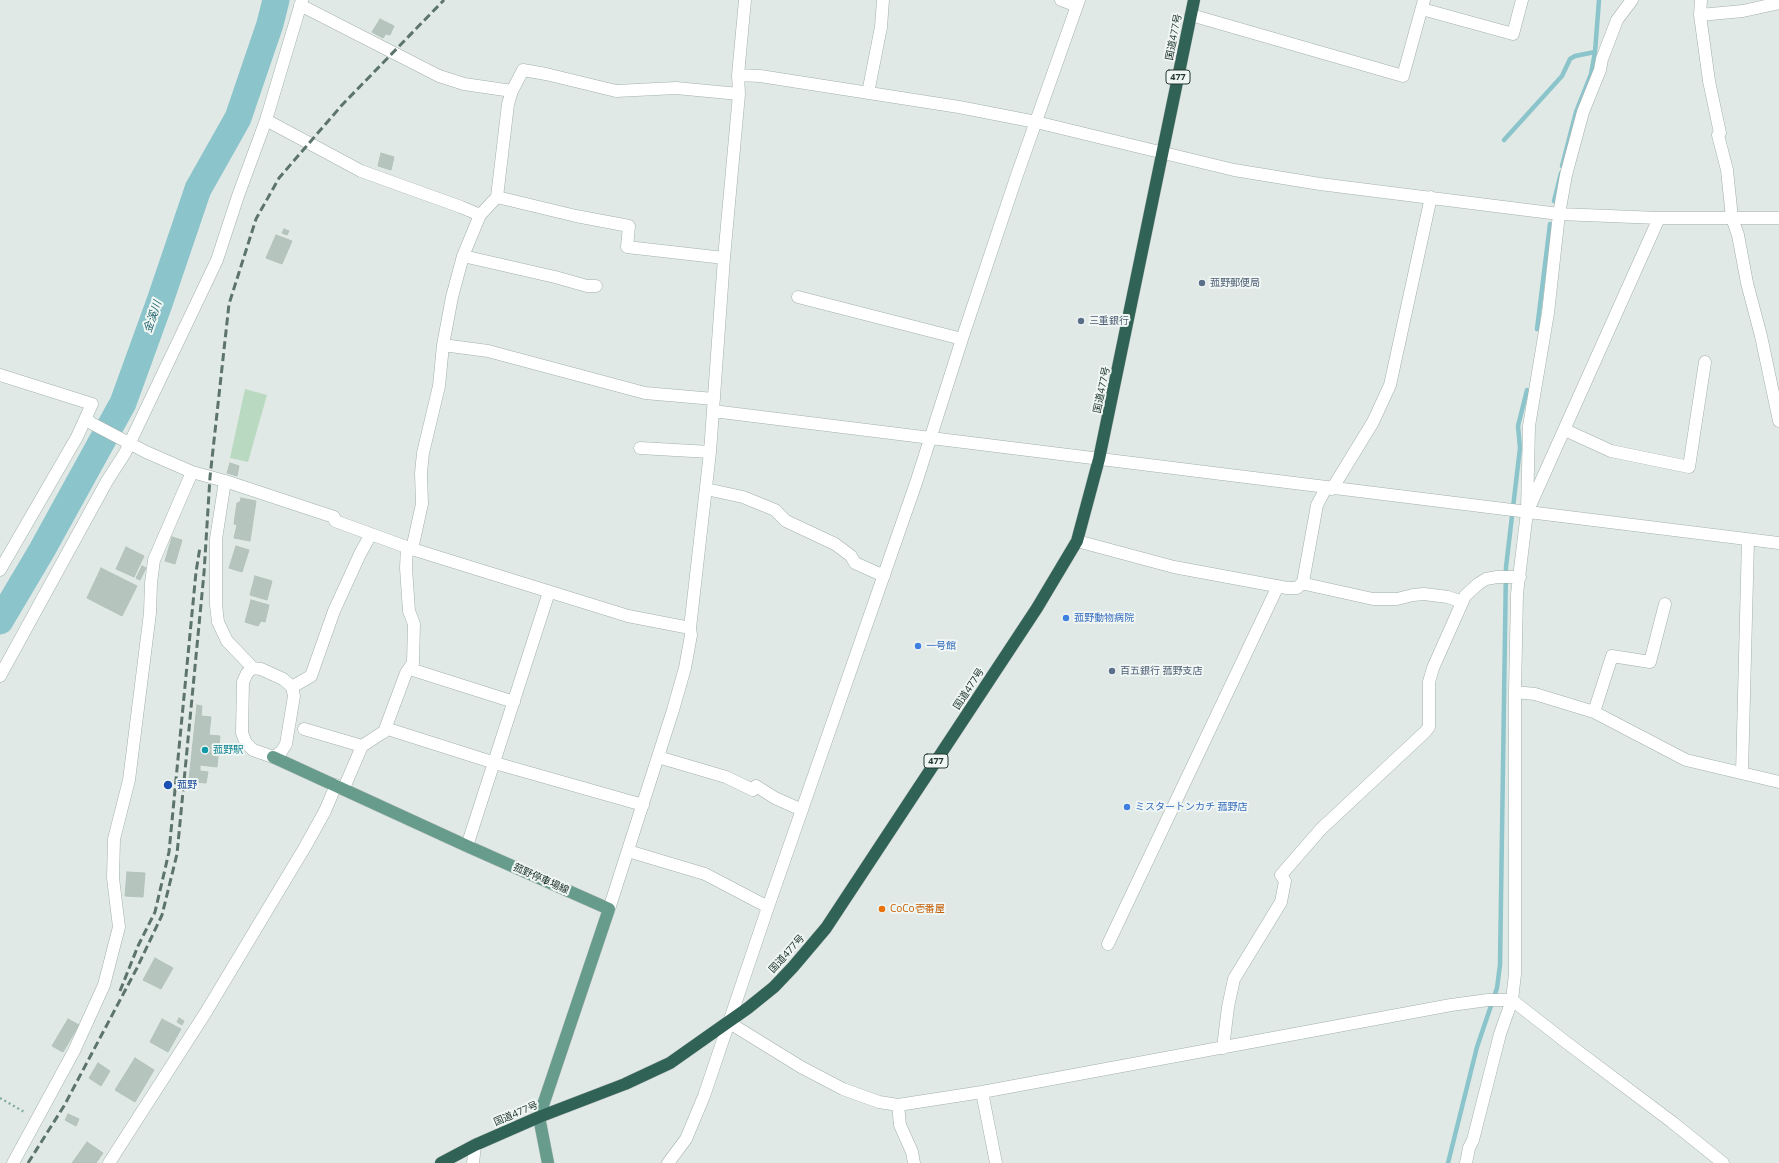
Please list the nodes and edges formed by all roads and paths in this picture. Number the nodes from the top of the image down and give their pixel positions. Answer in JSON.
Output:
{"nodes":[{"id":1,"x":745,"y":0,"type":"edge"},
{"id":2,"x":883,"y":0,"type":"edge"},
{"id":3,"x":1061,"y":0,"type":"edge"},
{"id":4,"x":1194,"y":0,"type":"edge"},
{"id":5,"x":1522,"y":0,"type":"edge"},
{"id":6,"x":1632,"y":0,"type":"edge"},
{"id":7,"x":1701,"y":0,"type":"edge"},
{"id":8,"x":301,"y":3,"type":"edge"},
{"id":9,"x":1078,"y":3,"type":"edge"},
{"id":10,"x":1423,"y":4,"type":"edge"},
{"id":11,"x":1779,"y":4,"type":"edge"},
{"id":12,"x":1191,"y":15,"type":"junction"},
{"id":13,"x":1700,"y":15,"type":"junction"},
{"id":14,"x":738,"y":75,"type":"junction"},
{"id":15,"x":512,"y":91,"type":"junction"},
{"id":16,"x":739,"y":94,"type":"junction"},
{"id":17,"x":868,"y":94,"type":"junction"},
{"id":18,"x":266,"y":120,"type":"junction"},
{"id":19,"x":1036,"y":122,"type":"junction"},
{"id":20,"x":1163,"y":154,"type":"junction"},
{"id":21,"x":497,"y":197,"type":"junction"},
{"id":22,"x":1431,"y":197,"type":"junction"},
{"id":23,"x":1559,"y":214,"type":"junction"},
{"id":24,"x":480,"y":215,"type":"junction"},
{"id":25,"x":1660,"y":218,"type":"junction"},
{"id":26,"x":1732,"y":218,"type":"junction"},
{"id":27,"x":1779,"y":218,"type":"edge"},
{"id":28,"x":463,"y":256,"type":"junction"},
{"id":29,"x":724,"y":258,"type":"junction"},
{"id":30,"x":596,"y":286,"type":"dead end"},
{"id":31,"x":798,"y":297,"type":"dead end"},
{"id":32,"x":962,"y":339,"type":"junction"},
{"id":33,"x":443,"y":345,"type":"junction"},
{"id":34,"x":1706,"y":362,"type":"dead end"},
{"id":35,"x":0,"y":375,"type":"edge"},
{"id":36,"x":714,"y":405,"type":"junction"},
{"id":37,"x":88,"y":420,"type":"junction"},
{"id":38,"x":1779,"y":421,"type":"edge"},
{"id":39,"x":1565,"y":430,"type":"junction"},
{"id":40,"x":930,"y":439,"type":"junction"},
{"id":41,"x":127,"y":442,"type":"junction"},
{"id":42,"x":640,"y":448,"type":"dead end"},
{"id":43,"x":710,"y":452,"type":"junction"},
{"id":44,"x":1100,"y":459,"type":"junction"},
{"id":45,"x":192,"y":472,"type":"junction"},
{"id":46,"x":225,"y":480,"type":"junction"},
{"id":47,"x":1329,"y":488,"type":"junction"},
{"id":48,"x":706,"y":489,"type":"junction"},
{"id":49,"x":1525,"y":512,"type":"junction"},
{"id":50,"x":372,"y":534,"type":"junction"},
{"id":51,"x":1748,"y":540,"type":"junction"},
{"id":52,"x":1077,"y":541,"type":"junction"},
{"id":53,"x":1779,"y":544,"type":"edge"},
{"id":54,"x":409,"y":548,"type":"junction"},
{"id":55,"x":0,"y":570,"type":"edge"},
{"id":56,"x":884,"y":576,"type":"junction"},
{"id":57,"x":1517,"y":577,"type":"junction"},
{"id":58,"x":1303,"y":582,"type":"junction"},
{"id":59,"x":1278,"y":586,"type":"junction"},
{"id":60,"x":549,"y":592,"type":"junction"},
{"id":61,"x":1462,"y":602,"type":"junction"},
{"id":62,"x":1665,"y":604,"type":"dead end"},
{"id":63,"x":690,"y":628,"type":"junction"},
{"id":64,"x":253,"y":668,"type":"junction"},
{"id":65,"x":410,"y":669,"type":"junction"},
{"id":66,"x":0,"y":676,"type":"edge"},
{"id":67,"x":292,"y":687,"type":"junction"},
{"id":68,"x":1514,"y":692,"type":"junction"},
{"id":69,"x":514,"y":702,"type":"junction"},
{"id":70,"x":1594,"y":712,"type":"junction"},
{"id":71,"x":304,"y":729,"type":"dead end"},
{"id":72,"x":386,"y":731,"type":"junction"},
{"id":73,"x":362,"y":746,"type":"junction"},
{"id":74,"x":273,"y":757,"type":"junction"},
{"id":75,"x":658,"y":757,"type":"junction"},
{"id":76,"x":495,"y":763,"type":"junction"},
{"id":77,"x":1742,"y":773,"type":"junction"},
{"id":78,"x":1779,"y":782,"type":"edge"},
{"id":79,"x":340,"y":786,"type":"junction"},
{"id":80,"x":643,"y":805,"type":"junction"},
{"id":81,"x":802,"y":810,"type":"junction"},
{"id":82,"x":467,"y":846,"type":"junction"},
{"id":83,"x":628,"y":851,"type":"junction"},
{"id":84,"x":768,"y":907,"type":"junction"},
{"id":85,"x":609,"y":909,"type":"junction"},
{"id":86,"x":1108,"y":944,"type":"dead end"},
{"id":87,"x":1508,"y":1000,"type":"junction"},
{"id":88,"x":728,"y":1022,"type":"junction"},
{"id":89,"x":1223,"y":1048,"type":"junction"},
{"id":90,"x":982,"y":1092,"type":"junction"},
{"id":91,"x":0,"y":1098,"type":"edge"},
{"id":92,"x":898,"y":1105,"type":"junction"},
{"id":93,"x":539,"y":1117,"type":"junction"},
{"id":94,"x":37,"y":1119,"type":"junction"},
{"id":95,"x":475,"y":1145,"type":"junction"},
{"id":96,"x":13,"y":1163,"type":"edge"},
{"id":97,"x":109,"y":1163,"type":"edge"},
{"id":98,"x":441,"y":1163,"type":"edge"},
{"id":99,"x":473,"y":1163,"type":"edge"},
{"id":100,"x":548,"y":1163,"type":"edge"},
{"id":101,"x":668,"y":1163,"type":"edge"},
{"id":102,"x":914,"y":1163,"type":"edge"},
{"id":103,"x":996,"y":1163,"type":"edge"},
{"id":104,"x":1466,"y":1163,"type":"edge"},
{"id":105,"x":1723,"y":1163,"type":"edge"}],
"edges":[{"from":1,"to":14,"type":"street"},
{"from":2,"to":17,"type":"street"},
{"from":3,"to":9,"type":"street"},
{"from":4,"to":12,"type":"highway","name":"国道477号","number":"477"},
{"from":5,"to":10,"type":"street"},
{"from":6,"to":23,"type":"street"},
{"from":7,"to":13,"type":"street"},
{"from":8,"to":15,"type":"street"},
{"from":8,"to":18,"type":"street"},
{"from":9,"to":19,"type":"street"},
{"from":10,"to":12,"type":"street"},
{"from":11,"to":13,"type":"street"},
{"from":12,"to":20,"type":"highway","name":"国道477号","number":"477"},
{"from":13,"to":26,"type":"street"},
{"from":14,"to":16,"type":"street"},
{"from":14,"to":17,"type":"street"},
{"from":15,"to":16,"type":"street"},
{"from":15,"to":21,"type":"street"},
{"from":16,"to":29,"type":"street"},
{"from":17,"to":19,"type":"street"},
{"from":18,"to":24,"type":"street"},
{"from":18,"to":41,"type":"street"},
{"from":19,"to":20,"type":"street"},
{"from":19,"to":32,"type":"street"},
{"from":20,"to":22,"type":"street"},
{"from":20,"to":44,"type":"highway","name":"国道477号","number":"477"},
{"from":21,"to":24,"type":"street"},
{"from":21,"to":29,"type":"street"},
{"from":22,"to":23,"type":"street"},
{"from":22,"to":47,"type":"street"},
{"from":23,"to":25,"type":"street"},
{"from":23,"to":49,"type":"street"},
{"from":24,"to":28,"type":"street"},
{"from":25,"to":26,"type":"street"},
{"from":25,"to":39,"type":"street"},
{"from":26,"to":27,"type":"street"},
{"from":26,"to":38,"type":"street"},
{"from":28,"to":30,"type":"street"},
{"from":28,"to":33,"type":"street"},
{"from":29,"to":36,"type":"street"},
{"from":31,"to":32,"type":"street"},
{"from":32,"to":40,"type":"street"},
{"from":33,"to":36,"type":"street"},
{"from":33,"to":54,"type":"street"},
{"from":34,"to":39,"type":"street"},
{"from":35,"to":37,"type":"street"},
{"from":36,"to":40,"type":"street"},
{"from":36,"to":43,"type":"street"},
{"from":37,"to":41,"type":"street"},
{"from":37,"to":55,"type":"street"},
{"from":39,"to":49,"type":"street"},
{"from":40,"to":44,"type":"street"},
{"from":40,"to":56,"type":"street"},
{"from":41,"to":45,"type":"street"},
{"from":41,"to":66,"type":"street"},
{"from":42,"to":43,"type":"street"},
{"from":43,"to":48,"type":"street"},
{"from":44,"to":47,"type":"street"},
{"from":44,"to":52,"type":"highway","name":"国道477号","number":"477"},
{"from":45,"to":46,"type":"street"},
{"from":45,"to":94,"type":"street"},
{"from":46,"to":50,"type":"street"},
{"from":46,"to":64,"type":"street"},
{"from":47,"to":49,"type":"street"},
{"from":47,"to":58,"type":"street"},
{"from":48,"to":56,"type":"street"},
{"from":48,"to":63,"type":"street"},
{"from":49,"to":51,"type":"street"},
{"from":49,"to":57,"type":"street"},
{"from":50,"to":54,"type":"street"},
{"from":50,"to":67,"type":"street"},
{"from":51,"to":53,"type":"street"},
{"from":51,"to":77,"type":"street"},
{"from":52,"to":59,"type":"street"},
{"from":52,"to":88,"type":"highway","name":"国道477号","number":"477"},
{"from":54,"to":60,"type":"street"},
{"from":54,"to":65,"type":"street"},
{"from":56,"to":81,"type":"street"},
{"from":57,"to":61,"type":"street"},
{"from":57,"to":68,"type":"street"},
{"from":58,"to":59,"type":"street"},
{"from":58,"to":61,"type":"street"},
{"from":59,"to":86,"type":"street"},
{"from":60,"to":63,"type":"street"},
{"from":60,"to":69,"type":"street"},
{"from":61,"to":89,"type":"street"},
{"from":62,"to":70,"type":"street"},
{"from":63,"to":75,"type":"street"},
{"from":64,"to":67,"type":"street"},
{"from":64,"to":74,"type":"street"},
{"from":65,"to":69,"type":"street"},
{"from":65,"to":72,"type":"street"},
{"from":67,"to":74,"type":"street"},
{"from":68,"to":70,"type":"street"},
{"from":68,"to":87,"type":"street"},
{"from":69,"to":76,"type":"street"},
{"from":70,"to":77,"type":"street"},
{"from":71,"to":73,"type":"street"},
{"from":72,"to":73,"type":"street"},
{"from":72,"to":76,"type":"street"},
{"from":73,"to":79,"type":"street"},
{"from":74,"to":79,"type":"main road","name":"菰野停車場線"},
{"from":75,"to":80,"type":"street"},
{"from":75,"to":81,"type":"street"},
{"from":76,"to":80,"type":"street"},
{"from":76,"to":82,"type":"street"},
{"from":77,"to":78,"type":"street"},
{"from":79,"to":82,"type":"main road","name":"菰野停車場線"},
{"from":79,"to":97,"type":"street"},
{"from":80,"to":83,"type":"street"},
{"from":81,"to":84,"type":"street"},
{"from":82,"to":85,"type":"main road","name":"菰野停車場線"},
{"from":83,"to":84,"type":"street"},
{"from":83,"to":85,"type":"street"},
{"from":84,"to":88,"type":"street"},
{"from":85,"to":93,"type":"main road"},
{"from":87,"to":89,"type":"street"},
{"from":87,"to":104,"type":"street"},
{"from":87,"to":105,"type":"street"},
{"from":88,"to":92,"type":"street"},
{"from":88,"to":93,"type":"highway","name":"国道477号","number":"477"},
{"from":88,"to":101,"type":"street"},
{"from":89,"to":90,"type":"street"},
{"from":90,"to":92,"type":"street"},
{"from":90,"to":103,"type":"street"},
{"from":91,"to":94,"type":"path"},
{"from":92,"to":102,"type":"street"},
{"from":93,"to":95,"type":"highway","name":"国道477号","number":"477"},
{"from":93,"to":100,"type":"main road"},
{"from":94,"to":96,"type":"street"},
{"from":95,"to":98,"type":"highway","name":"国道477号","number":"477"},
{"from":95,"to":99,"type":"street"}]}
